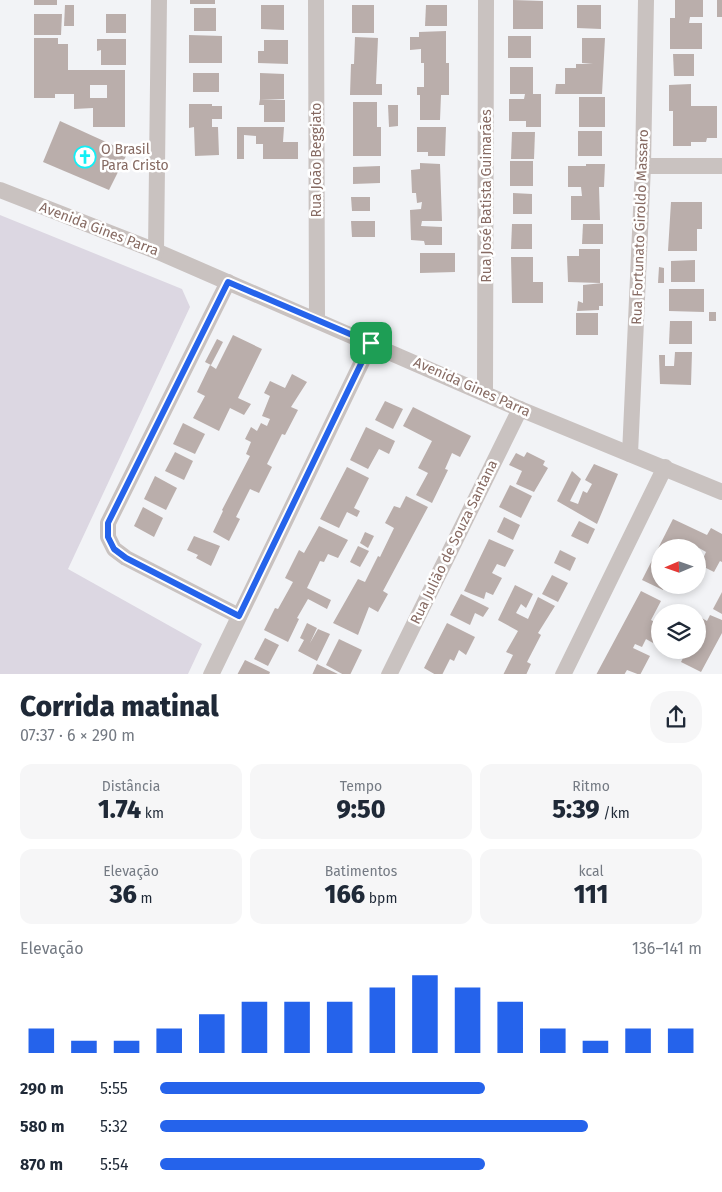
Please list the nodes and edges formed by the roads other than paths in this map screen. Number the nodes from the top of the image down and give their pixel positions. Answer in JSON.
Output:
{"nodes":[{"id":1,"x":159,"y":0,"type":"edge"},
{"id":2,"x":316,"y":0,"type":"edge"},
{"id":3,"x":486,"y":0,"type":"edge"},
{"id":4,"x":646,"y":0,"type":"edge"},
{"id":5,"x":643,"y":166,"type":"junction"},
{"id":6,"x":722,"y":166,"type":"edge"},
{"id":7,"x":0,"y":190,"type":"edge"},
{"id":8,"x":156,"y":251,"type":"junction"},
{"id":9,"x":228,"y":282,"type":"junction"},
{"id":10,"x":317,"y":320,"type":"junction"},
{"id":11,"x":371,"y":343,"type":"junction"},
{"id":12,"x":485,"y":393,"type":"junction"},
{"id":13,"x":520,"y":409,"type":"junction"},
{"id":14,"x":630,"y":454,"type":"junction"},
{"id":15,"x":664,"y":467,"type":"junction"},
{"id":16,"x":722,"y":492,"type":"edge"},
{"id":17,"x":239,"y":616,"type":"junction"},
{"id":18,"x":211,"y":674,"type":"edge"},
{"id":19,"x":389,"y":674,"type":"edge"},
{"id":20,"x":563,"y":674,"type":"edge"}],
"edges":[{"from":1,"to":8,"type":"street"},
{"from":2,"to":10,"type":"street","name":"Rua João Beggiato"},
{"from":3,"to":12,"type":"street","name":"Rua José Batista Guimarães"},
{"from":4,"to":5,"type":"street","name":"Rua Fortunato Giroldo Massaro"},
{"from":5,"to":6,"type":"street"},
{"from":5,"to":14,"type":"street","name":"Rua Fortunato Giroldo Massaro"},
{"from":7,"to":8,"type":"street","name":"Avenida Gines Parra"},
{"from":8,"to":9,"type":"street","name":"Avenida Gines Parra"},
{"from":9,"to":10,"type":"street","name":"Avenida Gines Parra"},
{"from":9,"to":17,"type":"street"},
{"from":10,"to":11,"type":"street","name":"Avenida Gines Parra"},
{"from":11,"to":12,"type":"street","name":"Avenida Gines Parra"},
{"from":11,"to":17,"type":"street"},
{"from":12,"to":13,"type":"street","name":"Avenida Gines Parra"},
{"from":13,"to":14,"type":"street","name":"Avenida Gines Parra"},
{"from":13,"to":19,"type":"street","name":"Rua Julião de Souza Santana"},
{"from":14,"to":15,"type":"street","name":"Avenida Gines Parra"},
{"from":15,"to":16,"type":"street","name":"Avenida Gines Parra"},
{"from":15,"to":20,"type":"street"},
{"from":17,"to":18,"type":"street"}]}
